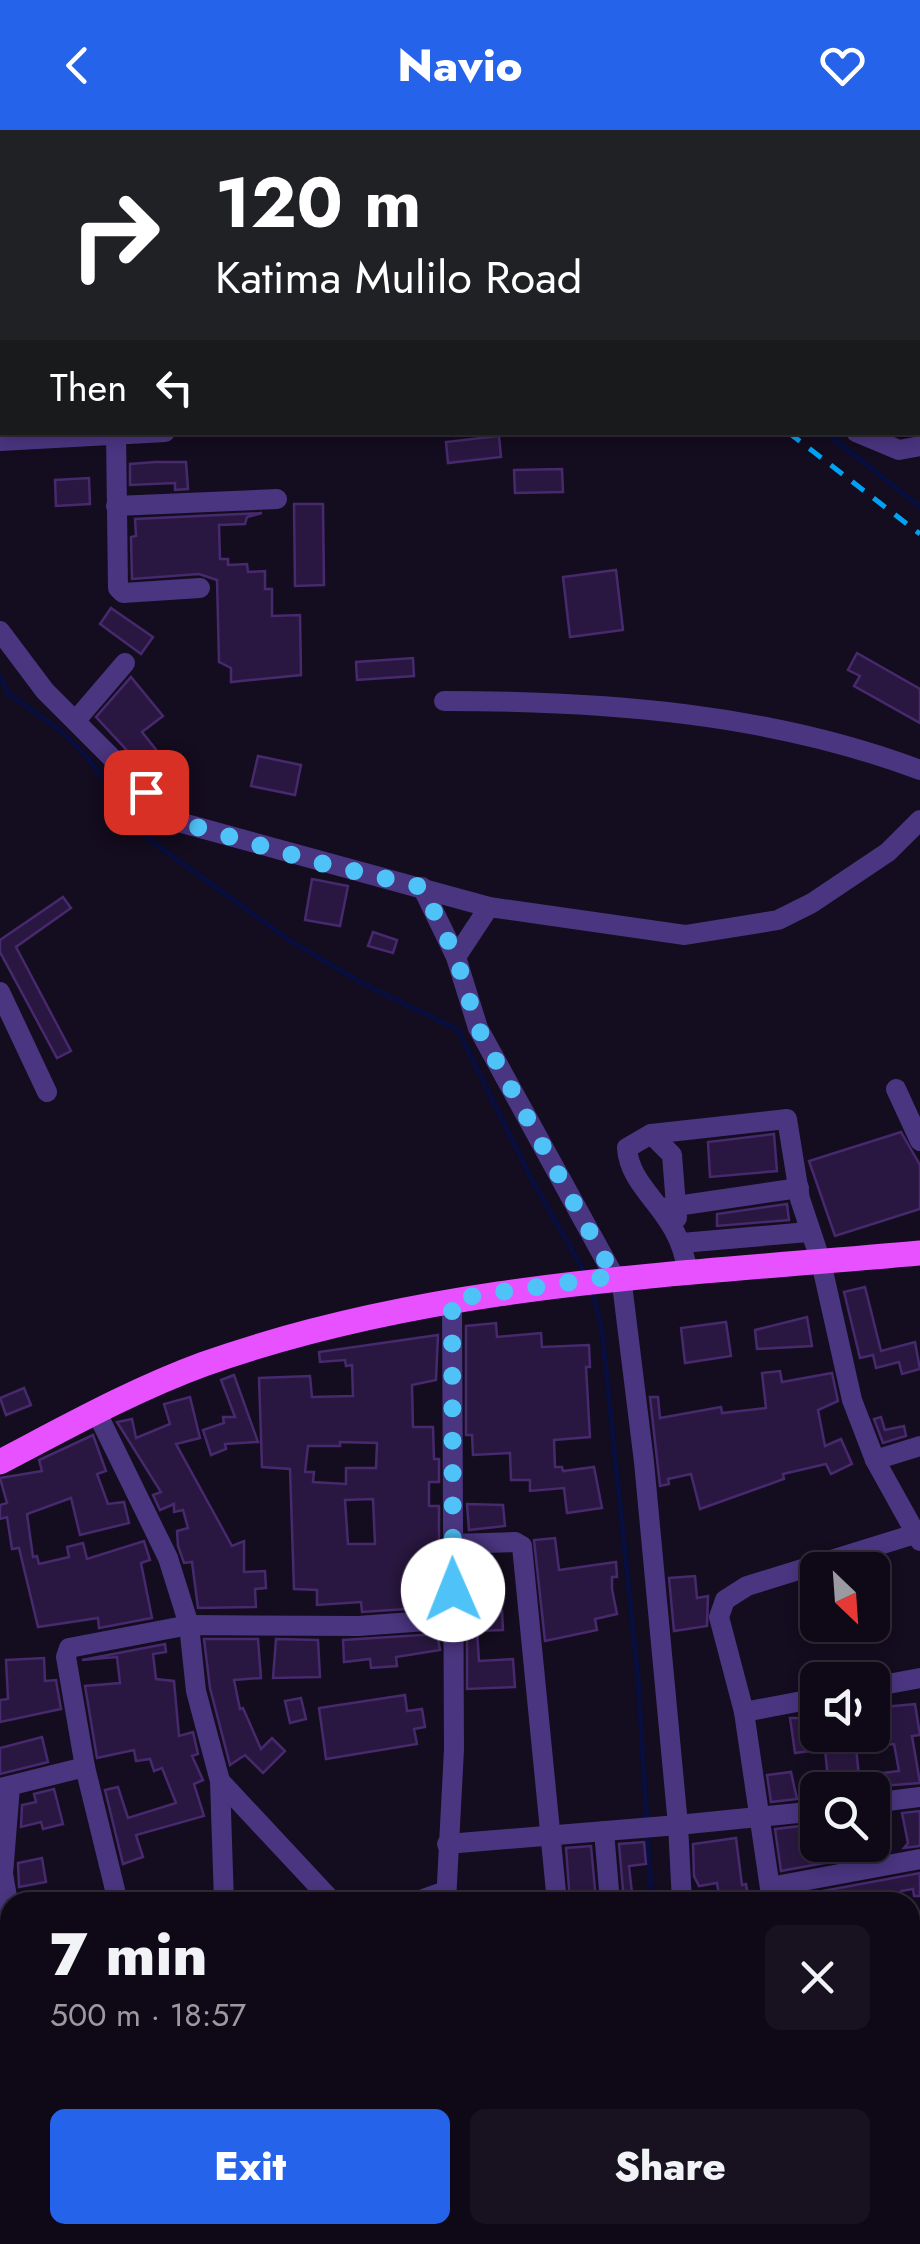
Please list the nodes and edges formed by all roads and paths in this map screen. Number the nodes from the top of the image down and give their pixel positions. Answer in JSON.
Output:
{"nodes":[{"id":1,"x":116,"y":435,"type":"edge"},
{"id":2,"x":863,"y":435,"type":"edge"},
{"id":3,"x":0,"y":440,"type":"edge"},
{"id":4,"x":920,"y":446,"type":"edge"},
{"id":5,"x":277,"y":499,"type":"dead end"},
{"id":6,"x":116,"y":506,"type":"junction"},
{"id":7,"x":200,"y":588,"type":"dead end"},
{"id":8,"x":0,"y":631,"type":"edge"},
{"id":9,"x":126,"y":662,"type":"dead end"},
{"id":10,"x":444,"y":701,"type":"dead end"},
{"id":11,"x":77,"y":720,"type":"junction"},
{"id":12,"x":920,"y":770,"type":"edge"},
{"id":13,"x":920,"y":820,"type":"edge"},
{"id":14,"x":422,"y":887,"type":"junction"},
{"id":15,"x":490,"y":907,"type":"junction"},
{"id":16,"x":456,"y":957,"type":"junction"},
{"id":17,"x":0,"y":994,"type":"edge"},
{"id":18,"x":896,"y":1090,"type":"dead end"},
{"id":19,"x":47,"y":1092,"type":"dead end"},
{"id":20,"x":651,"y":1134,"type":"junction"},
{"id":21,"x":920,"y":1142,"type":"edge"},
{"id":22,"x":798,"y":1188,"type":"junction"},
{"id":23,"x":670,"y":1207,"type":"junction"},
{"id":24,"x":808,"y":1232,"type":"junction"},
{"id":25,"x":680,"y":1237,"type":"junction"},
{"id":26,"x":920,"y":1253,"type":"edge"},
{"id":27,"x":821,"y":1262,"type":"junction"},
{"id":28,"x":687,"y":1271,"type":"junction"},
{"id":29,"x":603,"y":1278,"type":"junction"},
{"id":30,"x":452,"y":1299,"type":"junction"},
{"id":31,"x":96,"y":1411,"type":"junction"},
{"id":32,"x":920,"y":1446,"type":"edge"},
{"id":33,"x":875,"y":1460,"type":"junction"},
{"id":34,"x":0,"y":1462,"type":"edge"},
{"id":35,"x":917,"y":1538,"type":"edge"},
{"id":36,"x":453,"y":1544,"type":"junction"},
{"id":37,"x":454,"y":1619,"type":"junction"},
{"id":38,"x":189,"y":1625,"type":"junction"},
{"id":39,"x":920,"y":1678,"type":"edge"},
{"id":40,"x":890,"y":1684,"type":"edge"},
{"id":41,"x":800,"y":1701,"type":"edge"},
{"id":42,"x":744,"y":1712,"type":"junction"},
{"id":43,"x":85,"y":1767,"type":"junction"},
{"id":44,"x":220,"y":1782,"type":"junction"},
{"id":45,"x":5,"y":1787,"type":"edge"},
{"id":46,"x":920,"y":1797,"type":"edge"},
{"id":47,"x":890,"y":1801,"type":"edge"},
{"id":48,"x":800,"y":1812,"type":"edge"},
{"id":49,"x":759,"y":1818,"type":"junction"},
{"id":50,"x":671,"y":1825,"type":"junction"},
{"id":51,"x":604,"y":1831,"type":"junction"},
{"id":52,"x":550,"y":1834,"type":"junction"},
{"id":53,"x":447,"y":1844,"type":"junction"},
{"id":54,"x":920,"y":1860,"type":"edge"},
{"id":55,"x":6,"y":1892,"type":"edge"},
{"id":56,"x":116,"y":1892,"type":"edge"},
{"id":57,"x":224,"y":1892,"type":"edge"},
{"id":58,"x":324,"y":1892,"type":"edge"},
{"id":59,"x":446,"y":1892,"type":"edge"},
{"id":60,"x":555,"y":1892,"type":"edge"},
{"id":61,"x":609,"y":1892,"type":"edge"},
{"id":62,"x":681,"y":1892,"type":"edge"},
{"id":63,"x":771,"y":1892,"type":"edge"},
{"id":64,"x":784,"y":1892,"type":"edge"}],
"edges":[{"from":1,"to":3,"type":"street"},
{"from":1,"to":6,"type":"street"},
{"from":2,"to":4,"type":"street"},
{"from":5,"to":6,"type":"street"},
{"from":6,"to":7,"type":"street"},
{"from":8,"to":11,"type":"street"},
{"from":9,"to":11,"type":"street"},
{"from":10,"to":12,"type":"street"},
{"from":11,"to":14,"type":"street"},
{"from":13,"to":15,"type":"street"},
{"from":14,"to":15,"type":"street"},
{"from":14,"to":16,"type":"street"},
{"from":15,"to":16,"type":"street"},
{"from":16,"to":29,"type":"street"},
{"from":17,"to":19,"type":"street"},
{"from":18,"to":21,"type":"street"},
{"from":20,"to":22,"type":"street"},
{"from":20,"to":23,"type":"street"},
{"from":20,"to":23,"type":"street"},
{"from":22,"to":23,"type":"street"},
{"from":22,"to":24,"type":"street"},
{"from":23,"to":25,"type":"street"},
{"from":24,"to":25,"type":"street"},
{"from":24,"to":27,"type":"street"},
{"from":25,"to":28,"type":"street"},
{"from":26,"to":27,"type":"main road"},
{"from":27,"to":28,"type":"main road"},
{"from":27,"to":33,"type":"street"},
{"from":28,"to":29,"type":"main road"},
{"from":29,"to":30,"type":"main road"},
{"from":29,"to":50,"type":"street"},
{"from":30,"to":31,"type":"main road"},
{"from":30,"to":36,"type":"street"},
{"from":31,"to":34,"type":"main road"},
{"from":31,"to":38,"type":"street"},
{"from":32,"to":33,"type":"street"},
{"from":33,"to":35,"type":"street"},
{"from":35,"to":42,"type":"street"},
{"from":36,"to":37,"type":"street"},
{"from":36,"to":52,"type":"street"},
{"from":37,"to":38,"type":"street"},
{"from":37,"to":53,"type":"street"},
{"from":38,"to":43,"type":"street"},
{"from":38,"to":44,"type":"street"},
{"from":39,"to":40,"type":"street"},
{"from":41,"to":42,"type":"street"},
{"from":42,"to":49,"type":"street"},
{"from":43,"to":45,"type":"street"},
{"from":43,"to":56,"type":"street"},
{"from":44,"to":57,"type":"street"},
{"from":44,"to":58,"type":"street"},
{"from":45,"to":55,"type":"street"},
{"from":46,"to":47,"type":"street"},
{"from":48,"to":49,"type":"street"},
{"from":49,"to":50,"type":"street"},
{"from":49,"to":63,"type":"street"},
{"from":50,"to":51,"type":"street"},
{"from":50,"to":62,"type":"street"},
{"from":51,"to":52,"type":"street"},
{"from":51,"to":61,"type":"street"},
{"from":52,"to":53,"type":"street"},
{"from":52,"to":60,"type":"street"},
{"from":53,"to":59,"type":"street"},
{"from":54,"to":64,"type":"street"}]}
